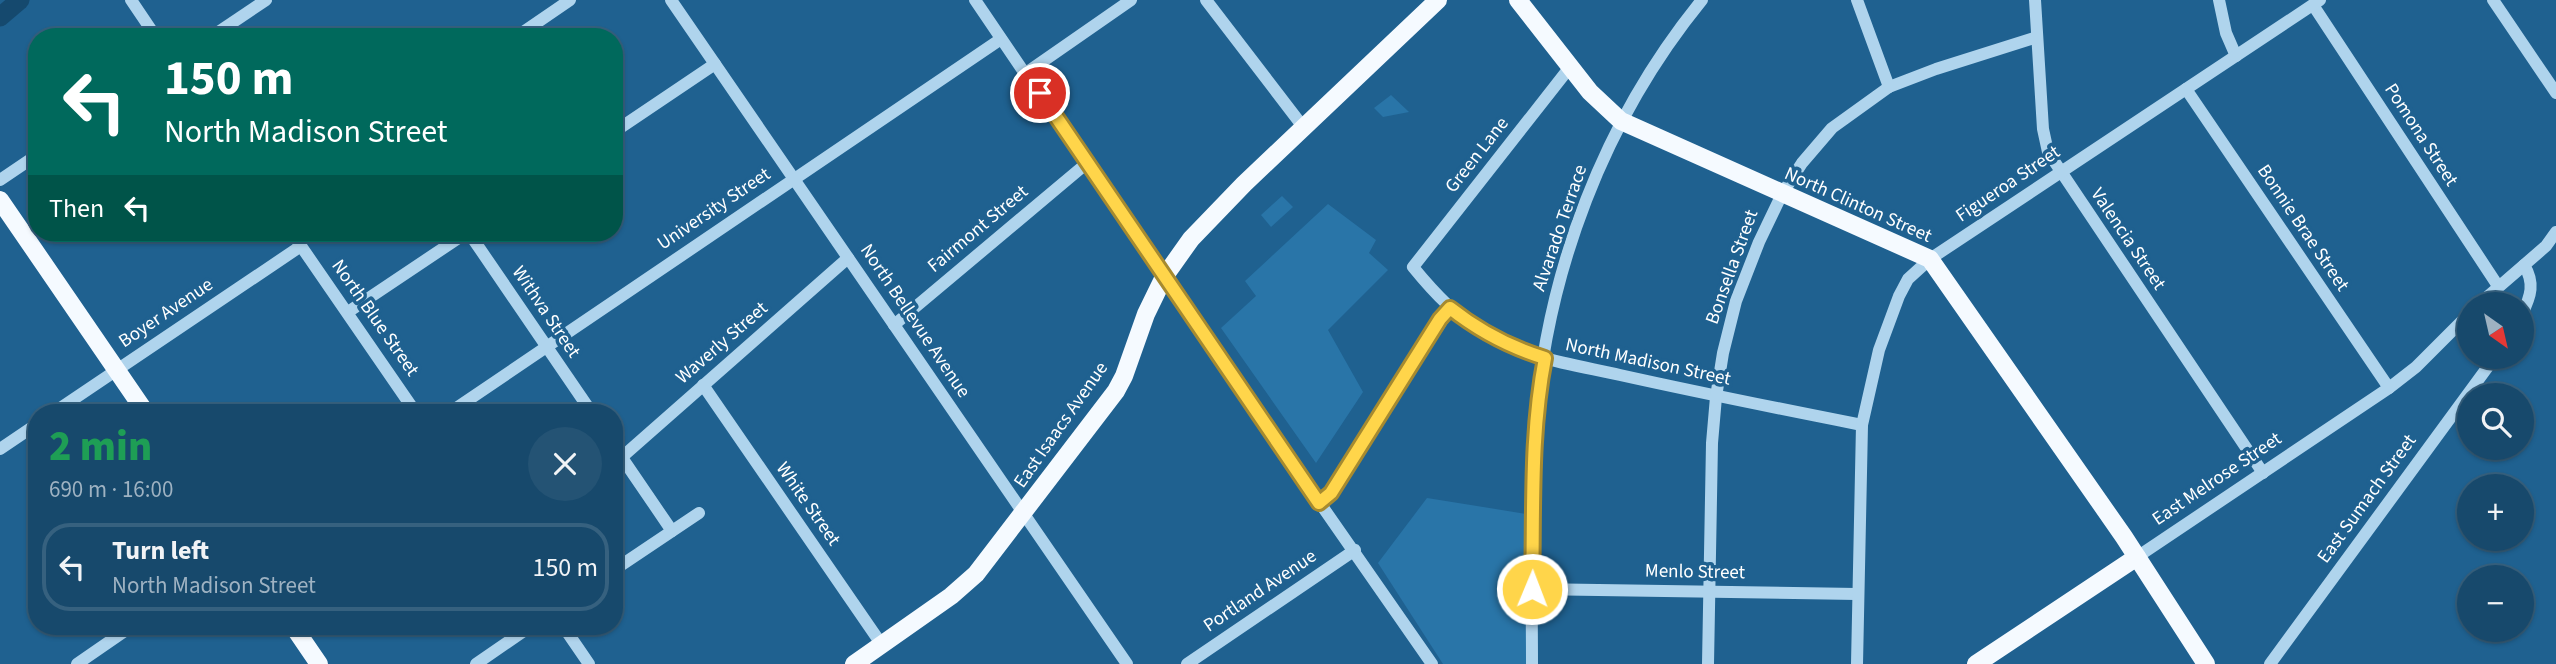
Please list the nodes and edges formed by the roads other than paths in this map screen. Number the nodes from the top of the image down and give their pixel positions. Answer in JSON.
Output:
{"nodes":[{"id":1,"x":131,"y":0,"type":"edge"},
{"id":2,"x":265,"y":0,"type":"edge"},
{"id":3,"x":570,"y":0,"type":"edge"},
{"id":4,"x":671,"y":0,"type":"edge"},
{"id":5,"x":975,"y":0,"type":"edge"},
{"id":6,"x":1131,"y":0,"type":"edge"},
{"id":7,"x":1206,"y":0,"type":"edge"},
{"id":8,"x":1438,"y":0,"type":"edge"},
{"id":9,"x":1518,"y":0,"type":"edge"},
{"id":10,"x":1702,"y":0,"type":"edge"},
{"id":11,"x":1857,"y":0,"type":"edge"},
{"id":12,"x":2035,"y":0,"type":"edge"},
{"id":13,"x":2218,"y":0,"type":"edge"},
{"id":14,"x":2493,"y":0,"type":"edge"},
{"id":15,"x":2316,"y":2,"type":"edge"},
{"id":16,"x":150,"y":28,"type":"edge"},
{"id":17,"x":224,"y":28,"type":"edge"},
{"id":18,"x":529,"y":28,"type":"edge"},
{"id":19,"x":2037,"y":37,"type":"junction"},
{"id":20,"x":1002,"y":38,"type":"junction"},
{"id":21,"x":2236,"y":55,"type":"junction"},
{"id":22,"x":715,"y":64,"type":"junction"},
{"id":23,"x":1570,"y":67,"type":"junction"},
{"id":24,"x":1026,"y":73,"type":"junction"},
{"id":25,"x":1889,"y":87,"type":"junction"},
{"id":26,"x":2186,"y":89,"type":"junction"},
{"id":27,"x":2556,"y":93,"type":"edge"},
{"id":28,"x":1621,"y":121,"type":"junction"},
{"id":29,"x":623,"y":126,"type":"edge"},
{"id":30,"x":1304,"y":128,"type":"junction"},
{"id":31,"x":28,"y":161,"type":"edge"},
{"id":32,"x":1087,"y":163,"type":"junction"},
{"id":33,"x":2060,"y":173,"type":"junction"},
{"id":34,"x":794,"y":179,"type":"junction"},
{"id":35,"x":0,"y":180,"type":"edge"},
{"id":36,"x":1782,"y":194,"type":"junction"},
{"id":37,"x":0,"y":200,"type":"edge"},
{"id":38,"x":2556,"y":232,"type":"edge"},
{"id":39,"x":28,"y":241,"type":"edge"},
{"id":40,"x":29,"y":242,"type":"edge"},
{"id":41,"x":298,"y":242,"type":"edge"},
{"id":42,"x":453,"y":242,"type":"edge"},
{"id":43,"x":473,"y":242,"type":"edge"},
{"id":44,"x":301,"y":246,"type":"junction"},
{"id":45,"x":848,"y":258,"type":"junction"},
{"id":46,"x":1930,"y":259,"type":"junction"},
{"id":47,"x":2524,"y":265,"type":"junction"},
{"id":48,"x":1413,"y":267,"type":"joint"},
{"id":49,"x":1164,"y":277,"type":"junction"},
{"id":50,"x":2498,"y":286,"type":"junction"},
{"id":51,"x":2492,"y":292,"type":"edge"},
{"id":52,"x":2531,"y":292,"type":"edge"},
{"id":53,"x":1450,"y":308,"type":"junction"},
{"id":54,"x":348,"y":312,"type":"junction"},
{"id":55,"x":894,"y":325,"type":"junction"},
{"id":56,"x":2457,"y":326,"type":"edge"},
{"id":57,"x":546,"y":346,"type":"junction"},
{"id":58,"x":1545,"y":358,"type":"junction"},
{"id":59,"x":2486,"y":369,"type":"edge"},
{"id":60,"x":117,"y":370,"type":"junction"},
{"id":61,"x":703,"y":385,"type":"junction"},
{"id":62,"x":2389,"y":388,"type":"junction"},
{"id":63,"x":1716,"y":397,"type":"junction"},
{"id":64,"x":66,"y":404,"type":"edge"},
{"id":65,"x":140,"y":404,"type":"edge"},
{"id":66,"x":410,"y":404,"type":"edge"},
{"id":67,"x":462,"y":404,"type":"edge"},
{"id":68,"x":586,"y":404,"type":"edge"},
{"id":69,"x":1862,"y":425,"type":"junction"},
{"id":70,"x":28,"y":430,"type":"edge"},
{"id":71,"x":623,"y":447,"type":"edge"},
{"id":72,"x":0,"y":449,"type":"edge"},
{"id":73,"x":623,"y":458,"type":"edge"},
{"id":74,"x":2263,"y":473,"type":"junction"},
{"id":75,"x":1319,"y":503,"type":"junction"},
{"id":76,"x":699,"y":513,"type":"dead end"},
{"id":77,"x":1024,"y":514,"type":"junction"},
{"id":78,"x":673,"y":531,"type":"junction"},
{"id":79,"x":1355,"y":551,"type":"junction"},
{"id":80,"x":2137,"y":557,"type":"junction"},
{"id":81,"x":623,"y":564,"type":"edge"},
{"id":82,"x":1532,"y":589,"type":"junction"},
{"id":83,"x":1709,"y":592,"type":"junction"},
{"id":84,"x":1857,"y":594,"type":"junction"},
{"id":85,"x":119,"y":635,"type":"edge"},
{"id":86,"x":299,"y":635,"type":"edge"},
{"id":87,"x":518,"y":635,"type":"edge"},
{"id":88,"x":569,"y":635,"type":"edge"},
{"id":89,"x":881,"y":645,"type":"junction"},
{"id":90,"x":856,"y":663,"type":"edge"},
{"id":91,"x":77,"y":664,"type":"edge"},
{"id":92,"x":319,"y":664,"type":"edge"},
{"id":93,"x":476,"y":664,"type":"edge"},
{"id":94,"x":589,"y":664,"type":"edge"},
{"id":95,"x":1127,"y":664,"type":"edge"},
{"id":96,"x":1187,"y":664,"type":"edge"},
{"id":97,"x":1432,"y":664,"type":"edge"},
{"id":98,"x":1532,"y":664,"type":"edge"},
{"id":99,"x":1708,"y":664,"type":"edge"},
{"id":100,"x":1857,"y":664,"type":"edge"},
{"id":101,"x":1976,"y":664,"type":"edge"},
{"id":102,"x":2206,"y":664,"type":"edge"},
{"id":103,"x":2270,"y":664,"type":"edge"}],
"edges":[{"from":1,"to":16,"type":"street"},
{"from":2,"to":17,"type":"street"},
{"from":3,"to":18,"type":"street"},
{"from":4,"to":22,"type":"street","name":"North Bellevue Avenue"},
{"from":5,"to":20,"type":"street"},
{"from":6,"to":24,"type":"street"},
{"from":7,"to":30,"type":"street"},
{"from":8,"to":30,"type":"main road","name":"East Isaacs Avenue"},
{"from":9,"to":23,"type":"main road","name":"North Clinton Street"},
{"from":10,"to":28,"type":"street","name":"Alvarado Terrace"},
{"from":11,"to":25,"type":"street"},
{"from":12,"to":19,"type":"street","name":"Valencia Street"},
{"from":13,"to":21,"type":"street"},
{"from":14,"to":27,"type":"street"},
{"from":15,"to":21,"type":"street","name":"Figueroa Street"},
{"from":15,"to":50,"type":"street","name":"Pomona Street"},
{"from":19,"to":25,"type":"street","name":"Bonsella Street"},
{"from":19,"to":33,"type":"street","name":"Valencia Street"},
{"from":20,"to":24,"type":"street"},
{"from":20,"to":34,"type":"street","name":"University Street"},
{"from":21,"to":26,"type":"street","name":"Figueroa Street"},
{"from":22,"to":29,"type":"street"},
{"from":22,"to":34,"type":"street","name":"North Bellevue Avenue"},
{"from":23,"to":28,"type":"main road","name":"North Clinton Street"},
{"from":23,"to":48,"type":"street","name":"Green Lane"},
{"from":24,"to":32,"type":"street"},
{"from":25,"to":36,"type":"street","name":"Bonsella Street"},
{"from":26,"to":33,"type":"street","name":"Figueroa Street"},
{"from":26,"to":62,"type":"street","name":"Bonnie Brae Street"},
{"from":28,"to":36,"type":"main road","name":"North Clinton Street"},
{"from":28,"to":58,"type":"street","name":"Alvarado Terrace"},
{"from":30,"to":49,"type":"main road","name":"East Isaacs Avenue"},
{"from":31,"to":35,"type":"street"},
{"from":32,"to":49,"type":"street"},
{"from":32,"to":55,"type":"street","name":"Fairmont Street"},
{"from":33,"to":46,"type":"street","name":"Figueroa Street"},
{"from":33,"to":74,"type":"street","name":"Valencia Street"},
{"from":34,"to":45,"type":"street","name":"North Bellevue Avenue"},
{"from":34,"to":57,"type":"street","name":"University Street"},
{"from":36,"to":46,"type":"main road","name":"North Clinton Street"},
{"from":36,"to":63,"type":"street","name":"Bonsella Street"},
{"from":37,"to":39,"type":"main road"},
{"from":38,"to":47,"type":"street"},
{"from":40,"to":60,"type":"main road"},
{"from":41,"to":44,"type":"street","name":"North Blue Street"},
{"from":42,"to":54,"type":"street"},
{"from":43,"to":57,"type":"street","name":"Withva Street"},
{"from":44,"to":54,"type":"street","name":"North Blue Street"},
{"from":44,"to":60,"type":"street","name":"Boyer Avenue"},
{"from":45,"to":55,"type":"street","name":"North Bellevue Avenue"},
{"from":45,"to":61,"type":"street","name":"Waverly Street"},
{"from":46,"to":69,"type":"street","name":"Figueroa Street"},
{"from":46,"to":80,"type":"main road","name":"North Clinton Street"},
{"from":47,"to":50,"type":"street"},
{"from":47,"to":52,"type":"street"},
{"from":48,"to":53,"type":"street","name":"North Madison Street"},
{"from":49,"to":75,"type":"street"},
{"from":49,"to":77,"type":"main road","name":"East Isaacs Avenue"},
{"from":50,"to":51,"type":"street"},
{"from":53,"to":58,"type":"street","name":"North Madison Street"},
{"from":53,"to":75,"type":"street"},
{"from":54,"to":66,"type":"street","name":"North Blue Street"},
{"from":55,"to":77,"type":"street","name":"North Bellevue Avenue"},
{"from":56,"to":62,"type":"street","name":"East Melrose Street"},
{"from":57,"to":67,"type":"street","name":"University Street"},
{"from":57,"to":68,"type":"street","name":"Withva Street"},
{"from":58,"to":63,"type":"street","name":"North Madison Street"},
{"from":58,"to":82,"type":"street","name":"Alvarado Terrace"},
{"from":59,"to":103,"type":"street","name":"East Sumach Street"},
{"from":60,"to":64,"type":"street","name":"Boyer Avenue"},
{"from":60,"to":65,"type":"main road"},
{"from":61,"to":71,"type":"street","name":"Waverly Street"},
{"from":61,"to":89,"type":"street","name":"White Street"},
{"from":62,"to":74,"type":"street","name":"East Melrose Street"},
{"from":63,"to":69,"type":"street","name":"North Madison Street"},
{"from":63,"to":83,"type":"street","name":"Bonsella Street"},
{"from":69,"to":84,"type":"street","name":"Figueroa Street"},
{"from":70,"to":72,"type":"street"},
{"from":73,"to":78,"type":"street"},
{"from":74,"to":80,"type":"street","name":"East Melrose Street"},
{"from":75,"to":79,"type":"street"},
{"from":76,"to":78,"type":"street"},
{"from":77,"to":89,"type":"main road","name":"East Isaacs Avenue"},
{"from":77,"to":95,"type":"street","name":"North Bellevue Avenue"},
{"from":78,"to":81,"type":"street"},
{"from":79,"to":96,"type":"street","name":"Portland Avenue"},
{"from":79,"to":97,"type":"street"},
{"from":80,"to":101,"type":"main road","name":"East Melrose Street"},
{"from":80,"to":102,"type":"main road","name":"North Clinton Street"},
{"from":82,"to":83,"type":"street","name":"Menlo Street"},
{"from":82,"to":98,"type":"street","name":"Alvarado Terrace"},
{"from":83,"to":84,"type":"street","name":"Menlo Street"},
{"from":83,"to":99,"type":"street","name":"Bonsella Street"},
{"from":84,"to":100,"type":"street","name":"Figueroa Street"},
{"from":85,"to":91,"type":"street"},
{"from":86,"to":92,"type":"main road"},
{"from":87,"to":93,"type":"street"},
{"from":88,"to":94,"type":"street"},
{"from":89,"to":90,"type":"main road","name":"East Isaacs Avenue"}]}
